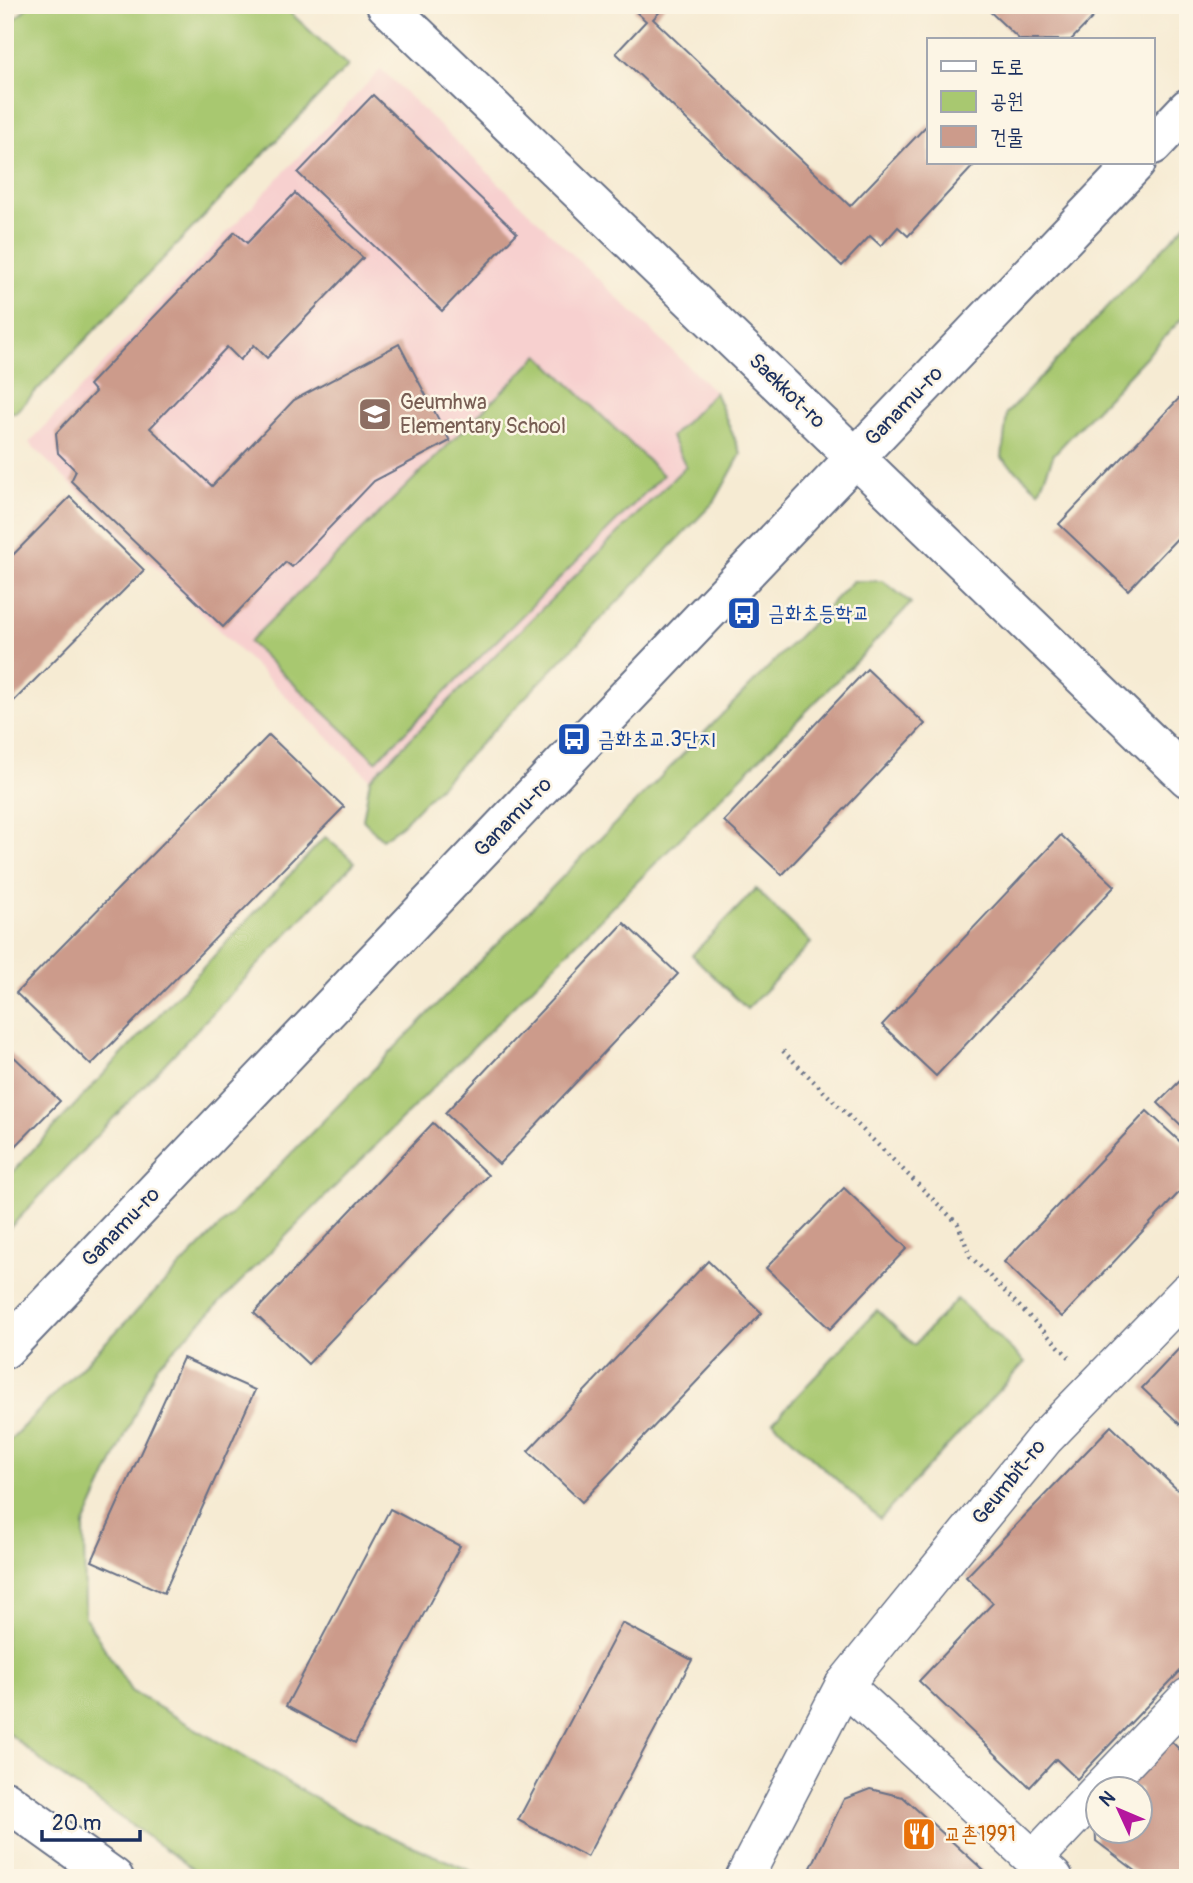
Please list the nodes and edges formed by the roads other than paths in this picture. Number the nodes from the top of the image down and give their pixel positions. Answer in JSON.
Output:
{"nodes":[{"id":1,"x":405,"y":11,"type":"edge"},
{"id":2,"x":1188,"y":108,"type":"edge"},
{"id":3,"x":1154,"y":144,"type":"edge"},
{"id":4,"x":1135,"y":164,"type":"edge"},
{"id":5,"x":855,"y":457,"type":"junction"},
{"id":6,"x":1188,"y":778,"type":"edge"},
{"id":7,"x":1188,"y":1291,"type":"edge"},
{"id":8,"x":5,"y":1349,"type":"edge"},
{"id":9,"x":844,"y":1685,"type":"junction"},
{"id":10,"x":1188,"y":1697,"type":"edge"},
{"id":11,"x":1115,"y":1774,"type":"edge"},
{"id":12,"x":5,"y":1800,"type":"edge"},
{"id":13,"x":1084,"y":1812,"type":"edge"},
{"id":14,"x":1044,"y":1868,"type":"edge"},
{"id":15,"x":114,"y":1878,"type":"edge"},
{"id":16,"x":744,"y":1878,"type":"edge"}],
"edges":[{"from":1,"to":5,"type":"street","name":"Saekkot-ro"},
{"from":2,"to":3,"type":"street"},
{"from":4,"to":5,"type":"street","name":"Ganamu-ro"},
{"from":5,"to":6,"type":"street","name":"Saekkot-ro"},
{"from":5,"to":8,"type":"street","name":"Ganamu-ro"},
{"from":7,"to":9,"type":"street","name":"Geumbit-ro"},
{"from":9,"to":14,"type":"street"},
{"from":9,"to":16,"type":"street","name":"Geumbit-ro"},
{"from":10,"to":11,"type":"street"},
{"from":12,"to":15,"type":"street"},
{"from":13,"to":14,"type":"street"}]}
